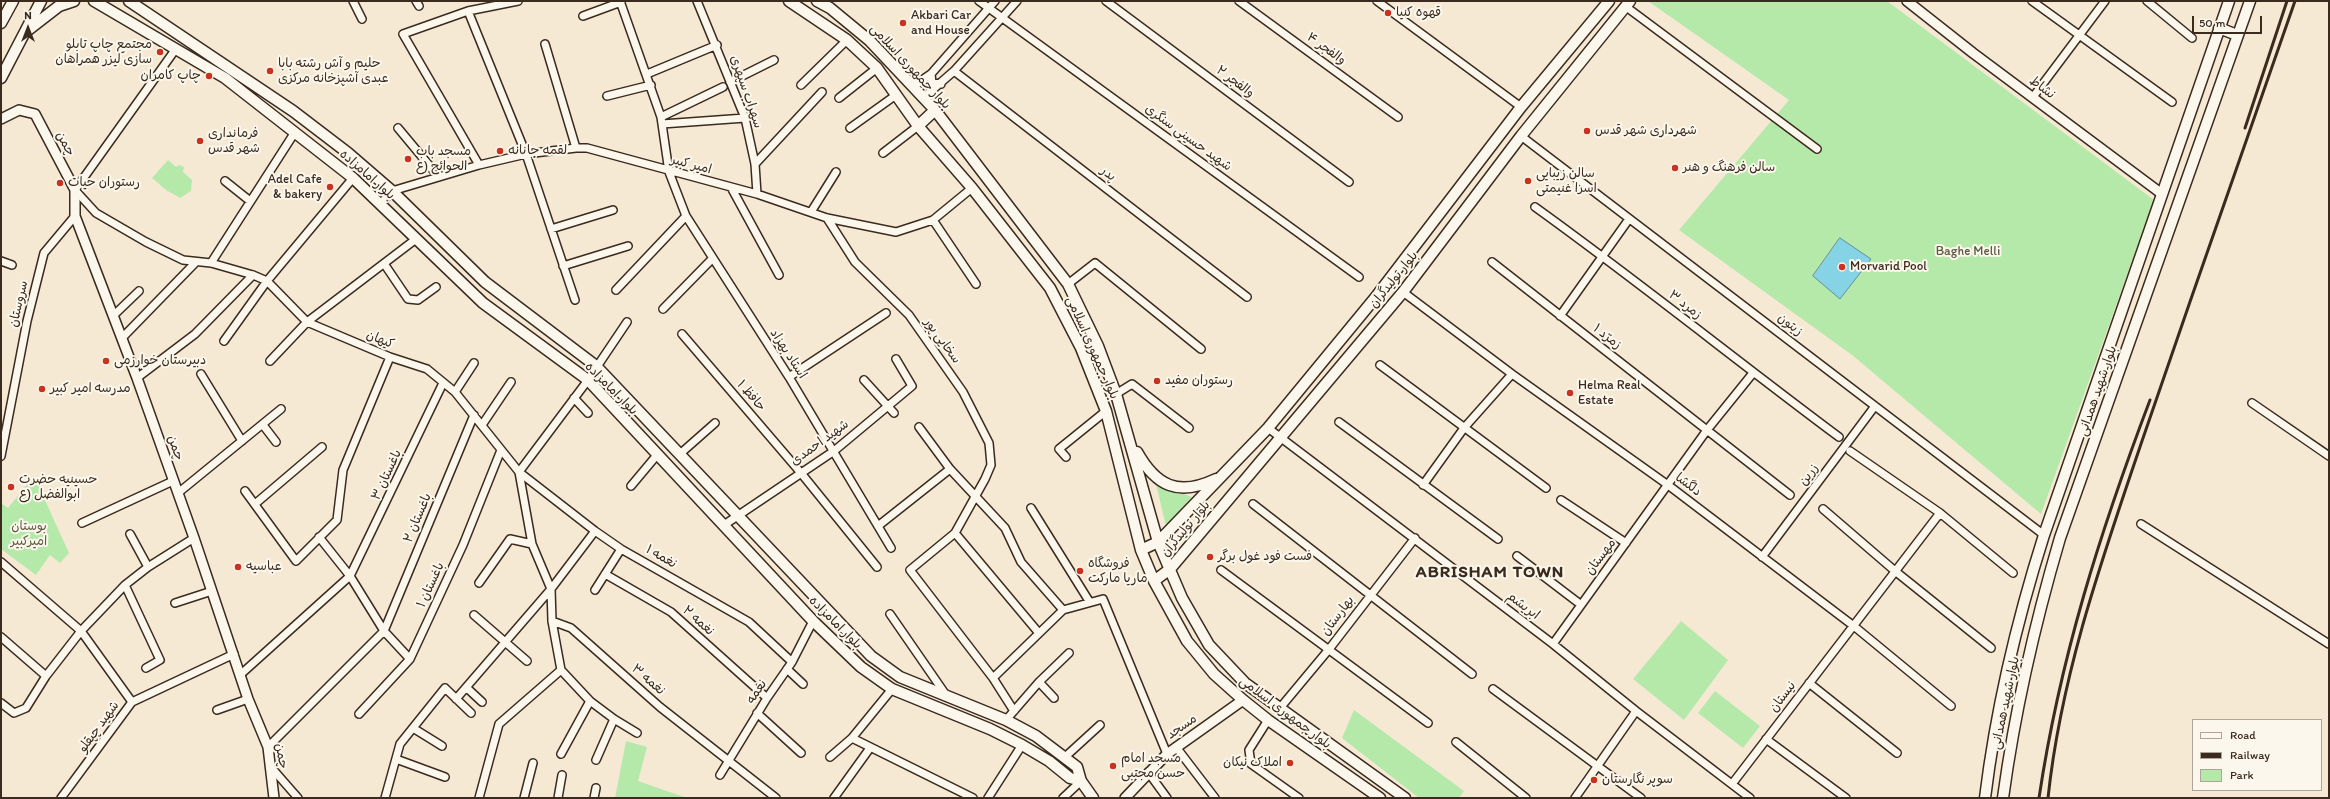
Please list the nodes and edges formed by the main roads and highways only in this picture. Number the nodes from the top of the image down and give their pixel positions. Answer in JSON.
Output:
{"nodes":[{"id":1,"x":13,"y":1,"type":"edge"},
{"id":2,"x":42,"y":1,"type":"edge"},
{"id":3,"x":74,"y":1,"type":"edge"},
{"id":4,"x":94,"y":1,"type":"edge"},
{"id":5,"x":129,"y":1,"type":"edge"},
{"id":6,"x":789,"y":1,"type":"edge"},
{"id":7,"x":817,"y":1,"type":"edge"},
{"id":8,"x":1609,"y":1,"type":"edge"},
{"id":9,"x":2229,"y":1,"type":"edge"},
{"id":10,"x":2250,"y":1,"type":"edge"},
{"id":11,"x":1628,"y":4,"type":"edge"},
{"id":12,"x":1,"y":23,"type":"edge"},
{"id":13,"x":2219,"y":28,"type":"junction"},
{"id":14,"x":24,"y":32,"type":"junction"},
{"id":15,"x":2237,"y":35,"type":"junction"},
{"id":16,"x":1,"y":78,"type":"edge"},
{"id":17,"x":935,"y":110,"type":"junction"},
{"id":18,"x":918,"y":126,"type":"junction"},
{"id":19,"x":1130,"y":440,"type":"junction"},
{"id":20,"x":1223,"y":476,"type":"junction"},
{"id":21,"x":1158,"y":542,"type":"junction"},
{"id":22,"x":1141,"y":550,"type":"junction"},
{"id":23,"x":1170,"y":569,"type":"junction"},
{"id":24,"x":1154,"y":581,"type":"junction"},
{"id":25,"x":1081,"y":781,"type":"junction"},
{"id":26,"x":1093,"y":798,"type":"edge"},
{"id":27,"x":1380,"y":798,"type":"edge"},
{"id":28,"x":1405,"y":798,"type":"edge"},
{"id":29,"x":1985,"y":798,"type":"edge"},
{"id":30,"x":2003,"y":798,"type":"edge"}],
"edges":[{"from":1,"to":12,"type":"main road"},
{"from":2,"to":14,"type":"main road"},
{"from":3,"to":14,"type":"main road"},
{"from":4,"to":25,"type":"main road","name":"بلوار امامزاده"},
{"from":5,"to":25,"type":"main road","name":"بلوار امامزاده"},
{"from":6,"to":18,"type":"main road","name":"بلوار جمهوری اسلامی"},
{"from":7,"to":17,"type":"main road","name":"بلوار جمهوری اسلامی"},
{"from":8,"to":20,"type":"main road","name":"بلوار تولیدگران"},
{"from":9,"to":13,"type":"main road","name":"بلوار شهید همدانی"},
{"from":10,"to":15,"type":"main road","name":"بلوار شهید همدانی"},
{"from":11,"to":23,"type":"main road","name":"بلوار تولیدگران"},
{"from":13,"to":15,"type":"main road"},
{"from":13,"to":29,"type":"main road","name":"بلوار شهید همدانی"},
{"from":14,"to":16,"type":"main road"},
{"from":15,"to":30,"type":"main road","name":"بلوار شهید همدانی"},
{"from":17,"to":18,"type":"main road"},
{"from":17,"to":19,"type":"main road","name":"بلوار جمهوری اسلامی"},
{"from":18,"to":22,"type":"main road","name":"بلوار جمهوری اسلامی"},
{"from":19,"to":20,"type":"main road"},
{"from":19,"to":21,"type":"main road","name":"بلوار جمهوری اسلامی"},
{"from":20,"to":21,"type":"main road","name":"بلوار تولیدگران"},
{"from":21,"to":22,"type":"main road"},
{"from":21,"to":23,"type":"main road","name":"بلوار جمهوری اسلامی"},
{"from":22,"to":24,"type":"main road","name":"بلوار جمهوری اسلامی"},
{"from":23,"to":24,"type":"main road","name":"بلوار تولیدگران"},
{"from":23,"to":28,"type":"main road","name":"بلوار جمهوری اسلامی"},
{"from":24,"to":27,"type":"main road","name":"بلوار جمهوری اسلامی"},
{"from":25,"to":26,"type":"main road","name":"بلوار امامزاده"}]}
